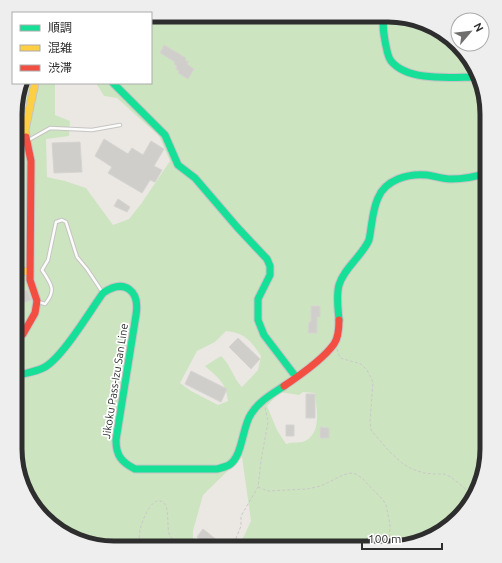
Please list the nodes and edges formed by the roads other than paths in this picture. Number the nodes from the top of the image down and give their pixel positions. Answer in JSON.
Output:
{"nodes":[{"id":1,"x":383,"y":22,"type":"edge"},
{"id":2,"x":472,"y":77,"type":"edge"},
{"id":3,"x":35,"y":84,"type":"edge"},
{"id":4,"x":114,"y":84,"type":"edge"},
{"id":5,"x":120,"y":125,"type":"dead end"},
{"id":6,"x":26,"y":141,"type":"junction"},
{"id":7,"x":480,"y":174,"type":"edge"},
{"id":8,"x":30,"y":271,"type":"junction"},
{"id":9,"x":22,"y":272,"type":"edge"},
{"id":10,"x":103,"y":293,"type":"junction"},
{"id":11,"x":36,"y":299,"type":"junction"},
{"id":12,"x":22,"y":335,"type":"edge"},
{"id":13,"x":22,"y":374,"type":"edge"},
{"id":14,"x":296,"y":377,"type":"junction"}],
"edges":[{"from":1,"to":2,"type":"main road"},
{"from":3,"to":6,"type":"main road"},
{"from":4,"to":14,"type":"main road"},
{"from":5,"to":6,"type":"lane"},
{"from":6,"to":8,"type":"main road"},
{"from":7,"to":14,"type":"main road","name":"Jikoku Pass-Izu San Line"},
{"from":8,"to":9,"type":"main road"},
{"from":8,"to":11,"type":"main road"},
{"from":10,"to":11,"type":"lane"},
{"from":10,"to":13,"type":"main road"},
{"from":10,"to":14,"type":"main road","name":"Jikoku Pass-Izu San Line"},
{"from":11,"to":12,"type":"main road"}]}
